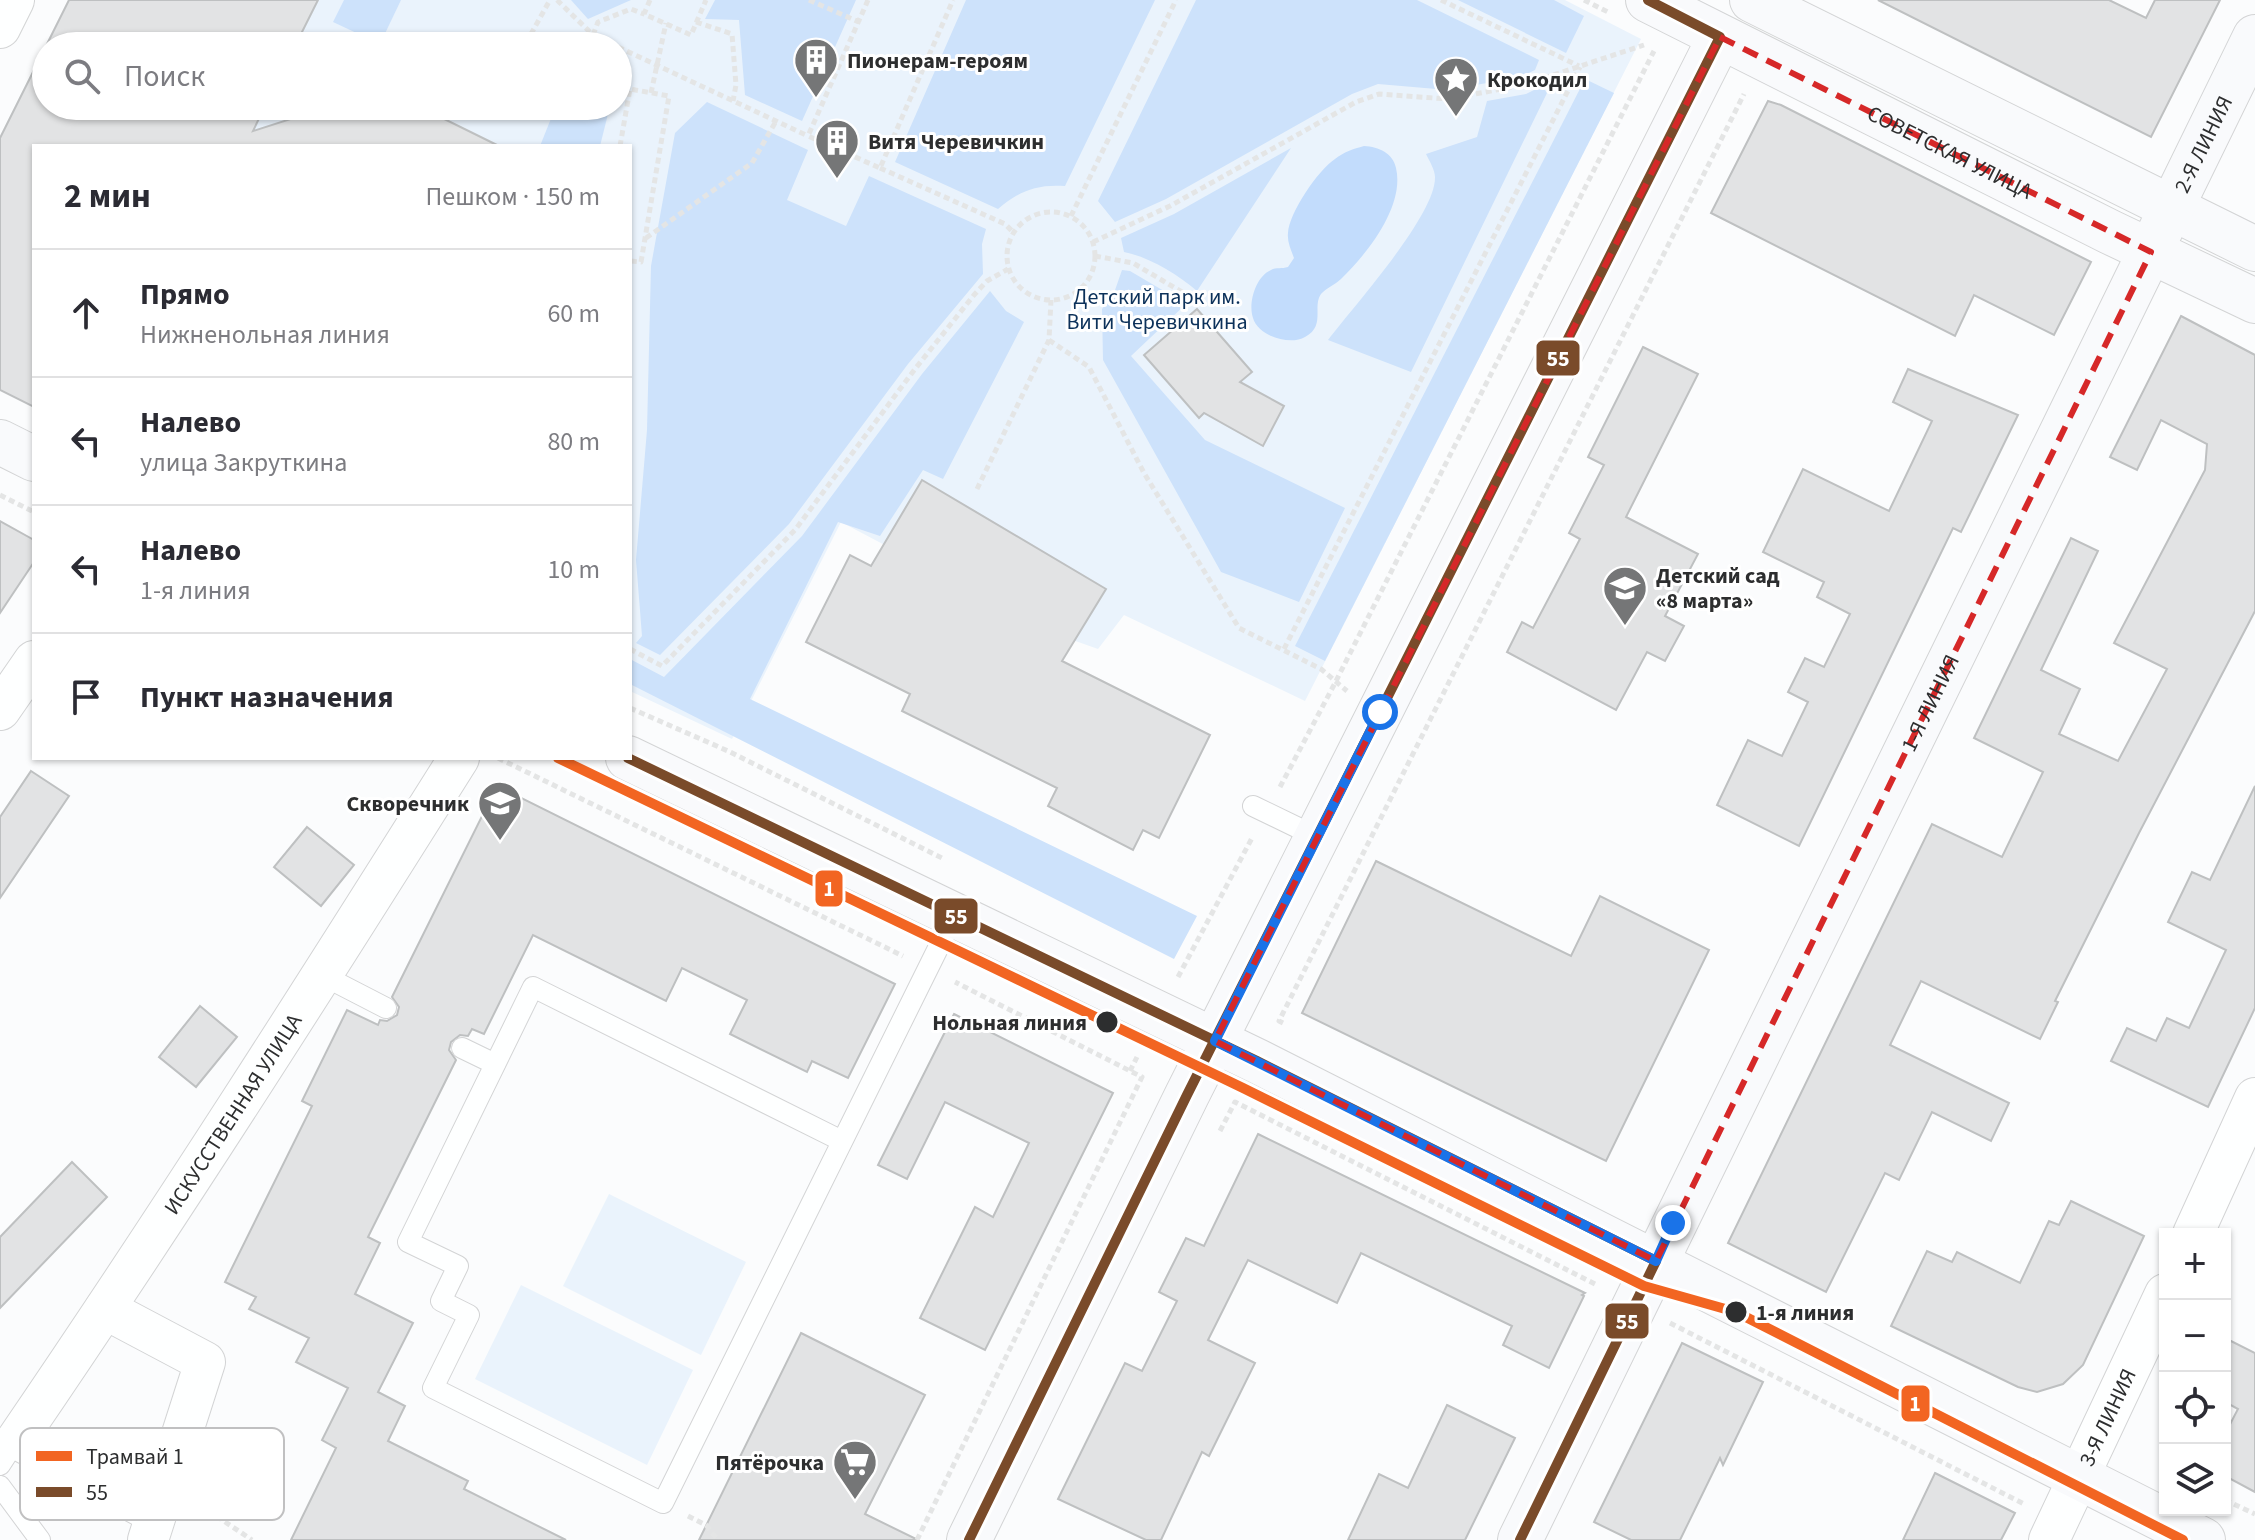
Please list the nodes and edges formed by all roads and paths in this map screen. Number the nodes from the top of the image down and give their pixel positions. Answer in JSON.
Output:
{"nodes":[{"id":1,"x":14,"y":0,"type":"edge"},
{"id":2,"x":550,"y":0,"type":"edge"},
{"id":3,"x":557,"y":0,"type":"edge"},
{"id":4,"x":650,"y":0,"type":"edge"},
{"id":5,"x":706,"y":0,"type":"edge"},
{"id":6,"x":809,"y":0,"type":"edge"},
{"id":7,"x":868,"y":0,"type":"edge"},
{"id":8,"x":953,"y":0,"type":"edge"},
{"id":9,"x":1176,"y":0,"type":"edge"},
{"id":10,"x":1441,"y":0,"type":"edge"},
{"id":11,"x":1752,"y":0,"type":"edge"},
{"id":12,"x":644,"y":14,"type":"junction"},
{"id":13,"x":1713,"y":19,"type":"edge"},
{"id":14,"x":1654,"y":20,"type":"edge"},
{"id":15,"x":696,"y":22,"type":"junction"},
{"id":16,"x":859,"y":22,"type":"junction"},
{"id":17,"x":666,"y":23,"type":"junction"},
{"id":18,"x":0,"y":28,"type":"edge"},
{"id":19,"x":532,"y":32,"type":"edge"},
{"id":20,"x":590,"y":32,"type":"edge"},
{"id":21,"x":594,"y":32,"type":"edge"},
{"id":22,"x":2255,"y":37,"type":"edge"},
{"id":23,"x":1646,"y":44,"type":"dead end"},
{"id":24,"x":632,"y":53,"type":"edge"},
{"id":25,"x":1580,"y":67,"type":"junction"},
{"id":26,"x":1748,"y":85,"type":"dead end"},
{"id":27,"x":632,"y":89,"type":"edge"},
{"id":28,"x":651,"y":93,"type":"junction"},
{"id":29,"x":730,"y":100,"type":"junction"},
{"id":30,"x":625,"y":120,"type":"edge"},
{"id":31,"x":776,"y":121,"type":"junction"},
{"id":32,"x":808,"y":136,"type":"junction"},
{"id":33,"x":620,"y":144,"type":"edge"},
{"id":34,"x":880,"y":168,"type":"junction"},
{"id":35,"x":2172,"y":209,"type":"junction"},
{"id":36,"x":1071,"y":216,"type":"junction"},
{"id":37,"x":1013,"y":232,"type":"junction"},
{"id":38,"x":645,"y":238,"type":"junction"},
{"id":39,"x":1093,"y":242,"type":"junction"},
{"id":40,"x":2255,"y":249,"type":"edge"},
{"id":41,"x":2151,"y":252,"type":"junction"},
{"id":42,"x":1095,"y":256,"type":"junction"},
{"id":43,"x":632,"y":261,"type":"edge"},
{"id":44,"x":1008,"y":269,"type":"junction"},
{"id":45,"x":1192,"y":298,"type":"dead end"},
{"id":46,"x":1051,"y":300,"type":"junction"},
{"id":47,"x":2255,"y":301,"type":"edge"},
{"id":48,"x":1049,"y":340,"type":"junction"},
{"id":49,"x":0,"y":442,"type":"edge"},
{"id":50,"x":32,"y":458,"type":"edge"},
{"id":51,"x":977,"y":489,"type":"dead end"},
{"id":52,"x":0,"y":495,"type":"edge"},
{"id":53,"x":32,"y":511,"type":"edge"},
{"id":54,"x":1284,"y":649,"type":"junction"},
{"id":55,"x":632,"y":650,"type":"edge"},
{"id":56,"x":32,"y":664,"type":"edge"},
{"id":57,"x":1335,"y":683,"type":"junction"},
{"id":58,"x":632,"y":709,"type":"edge"},
{"id":59,"x":0,"y":710,"type":"edge"},
{"id":60,"x":1380,"y":712,"type":"junction"},
{"id":61,"x":458,"y":760,"type":"edge"},
{"id":62,"x":502,"y":760,"type":"edge"},
{"id":63,"x":632,"y":760,"type":"edge"},
{"id":64,"x":1259,"y":809,"type":"junction"},
{"id":65,"x":1317,"y":837,"type":"junction"},
{"id":66,"x":954,"y":864,"type":"dead end"},
{"id":67,"x":954,"y":916,"type":"junction"},
{"id":68,"x":928,"y":968,"type":"junction"},
{"id":69,"x":1165,"y":970,"type":"dead end"},
{"id":70,"x":322,"y":975,"type":"junction"},
{"id":71,"x":386,"y":1008,"type":"dead end"},
{"id":72,"x":1279,"y":1021,"type":"dead end"},
{"id":73,"x":1215,"y":1041,"type":"junction"},
{"id":74,"x":462,"y":1048,"type":"dead end"},
{"id":75,"x":1137,"y":1057,"type":"dead end"},
{"id":76,"x":495,"y":1064,"type":"junction"},
{"id":77,"x":1130,"y":1071,"type":"junction"},
{"id":78,"x":2255,"y":1098,"type":"edge"},
{"id":79,"x":842,"y":1141,"type":"junction"},
{"id":80,"x":2196,"y":1228,"type":"edge"},
{"id":81,"x":1656,"y":1261,"type":"junction"},
{"id":82,"x":2162,"y":1300,"type":"edge"},
{"id":83,"x":105,"y":1309,"type":"junction"},
{"id":84,"x":25,"y":1428,"type":"edge"},
{"id":85,"x":184,"y":1428,"type":"edge"},
{"id":86,"x":2079,"y":1479,"type":"junction"},
{"id":87,"x":0,"y":1486,"type":"edge"},
{"id":88,"x":2231,"y":1503,"type":"edge"},
{"id":89,"x":20,"y":1513,"type":"edge"},
{"id":90,"x":2255,"y":1514,"type":"edge"},
{"id":91,"x":25,"y":1520,"type":"edge"},
{"id":92,"x":184,"y":1520,"type":"edge"},
{"id":93,"x":40,"y":1540,"type":"edge"},
{"id":94,"x":252,"y":1540,"type":"edge"},
{"id":95,"x":917,"y":1540,"type":"edge"},
{"id":96,"x":969,"y":1540,"type":"edge"},
{"id":97,"x":1520,"y":1540,"type":"edge"},
{"id":98,"x":2049,"y":1540,"type":"edge"},
{"id":99,"x":2203,"y":1540,"type":"edge"}],
"edges":[{"from":1,"to":18,"type":"street"},
{"from":2,"to":19,"type":"path"},
{"from":3,"to":20,"type":"path"},
{"from":4,"to":12,"type":"path"},
{"from":5,"to":15,"type":"path"},
{"from":6,"to":16,"type":"path"},
{"from":7,"to":16,"type":"path"},
{"from":8,"to":34,"type":"path"},
{"from":9,"to":36,"type":"path"},
{"from":10,"to":25,"type":"path"},
{"from":11,"to":35,"type":"main road","name":"СОВЕТСКАЯ УЛИЦА"},
{"from":12,"to":17,"type":"path"},
{"from":12,"to":21,"type":"path"},
{"from":13,"to":14,"type":"main road","name":"СОВЕТСКАЯ УЛИЦА"},
{"from":13,"to":41,"type":"main road","name":"СОВЕТСКАЯ УЛИЦА"},
{"from":13,"to":60,"type":"main road"},
{"from":14,"to":57,"type":"path"},
{"from":15,"to":17,"type":"path"},
{"from":15,"to":29,"type":"path"},
{"from":16,"to":32,"type":"path"},
{"from":17,"to":28,"type":"path"},
{"from":22,"to":35,"type":"main road","name":"2-Я ЛИНИЯ"},
{"from":23,"to":25,"type":"path"},
{"from":24,"to":29,"type":"path","bridge":true},
{"from":25,"to":39,"type":"path"},
{"from":25,"to":54,"type":"path"},
{"from":26,"to":72,"type":"path"},
{"from":27,"to":28,"type":"path"},
{"from":28,"to":38,"type":"path"},
{"from":29,"to":31,"type":"path"},
{"from":30,"to":33,"type":"path"},
{"from":31,"to":32,"type":"path"},
{"from":31,"to":38,"type":"path"},
{"from":32,"to":34,"type":"path"},
{"from":34,"to":37,"type":"path"},
{"from":35,"to":40,"type":"main road","name":"СОВЕТСКАЯ УЛИЦА"},
{"from":35,"to":41,"type":"main road","name":"1-Я ЛИНИЯ"},
{"from":36,"to":37,"type":"path"},
{"from":36,"to":39,"type":"path"},
{"from":37,"to":44,"type":"path"},
{"from":38,"to":43,"type":"path"},
{"from":39,"to":42,"type":"path"},
{"from":41,"to":47,"type":"main road","name":"СОВЕТСКАЯ УЛИЦА"},
{"from":41,"to":81,"type":"main road","name":"1-Я ЛИНИЯ"},
{"from":42,"to":45,"type":"path"},
{"from":42,"to":46,"type":"path"},
{"from":44,"to":46,"type":"path"},
{"from":44,"to":55,"type":"path"},
{"from":46,"to":48,"type":"path"},
{"from":48,"to":51,"type":"path"},
{"from":48,"to":54,"type":"path"},
{"from":49,"to":50,"type":"main road"},
{"from":52,"to":53,"type":"path"},
{"from":54,"to":57,"type":"path"},
{"from":56,"to":59,"type":"street"},
{"from":57,"to":60,"type":"path"},
{"from":57,"to":64,"type":"path"},
{"from":58,"to":66,"type":"path"},
{"from":60,"to":65,"type":"main road"},
{"from":61,"to":70,"type":"street","name":"ИСКУССТВЕННАЯ УЛИЦА"},
{"from":62,"to":68,"type":"path"},
{"from":63,"to":67,"type":"main road"},
{"from":64,"to":65,"type":"lane"},
{"from":64,"to":69,"type":"path"},
{"from":65,"to":73,"type":"main road"},
{"from":67,"to":68,"type":"lane"},
{"from":67,"to":73,"type":"main road"},
{"from":68,"to":77,"type":"path"},
{"from":68,"to":79,"type":"lane"},
{"from":70,"to":71,"type":"lane"},
{"from":70,"to":83,"type":"street","name":"ИСКУССТВЕННАЯ УЛИЦА"},
{"from":73,"to":81,"type":"main road"},
{"from":73,"to":96,"type":"main road"},
{"from":74,"to":76,"type":"lane"},
{"from":75,"to":77,"type":"path"},
{"from":76,"to":79,"type":"lane"},
{"from":76,"to":79,"type":"lane"},
{"from":77,"to":95,"type":"path"},
{"from":78,"to":80,"type":"street"},
{"from":81,"to":86,"type":"main road"},
{"from":81,"to":97,"type":"main road","name":"1-Я ЛИНИЯ"},
{"from":82,"to":86,"type":"street","name":"3-Я ЛИНИЯ"},
{"from":83,"to":84,"type":"street","name":"ИСКУССТВЕННАЯ УЛИЦА"},
{"from":83,"to":85,"type":"street"},
{"from":86,"to":98,"type":"street","name":"3-Я ЛИНИЯ"},
{"from":86,"to":99,"type":"main road"},
{"from":87,"to":89,"type":"lane"},
{"from":88,"to":90,"type":"path"},
{"from":91,"to":93,"type":"lane"},
{"from":92,"to":94,"type":"path"}]}
